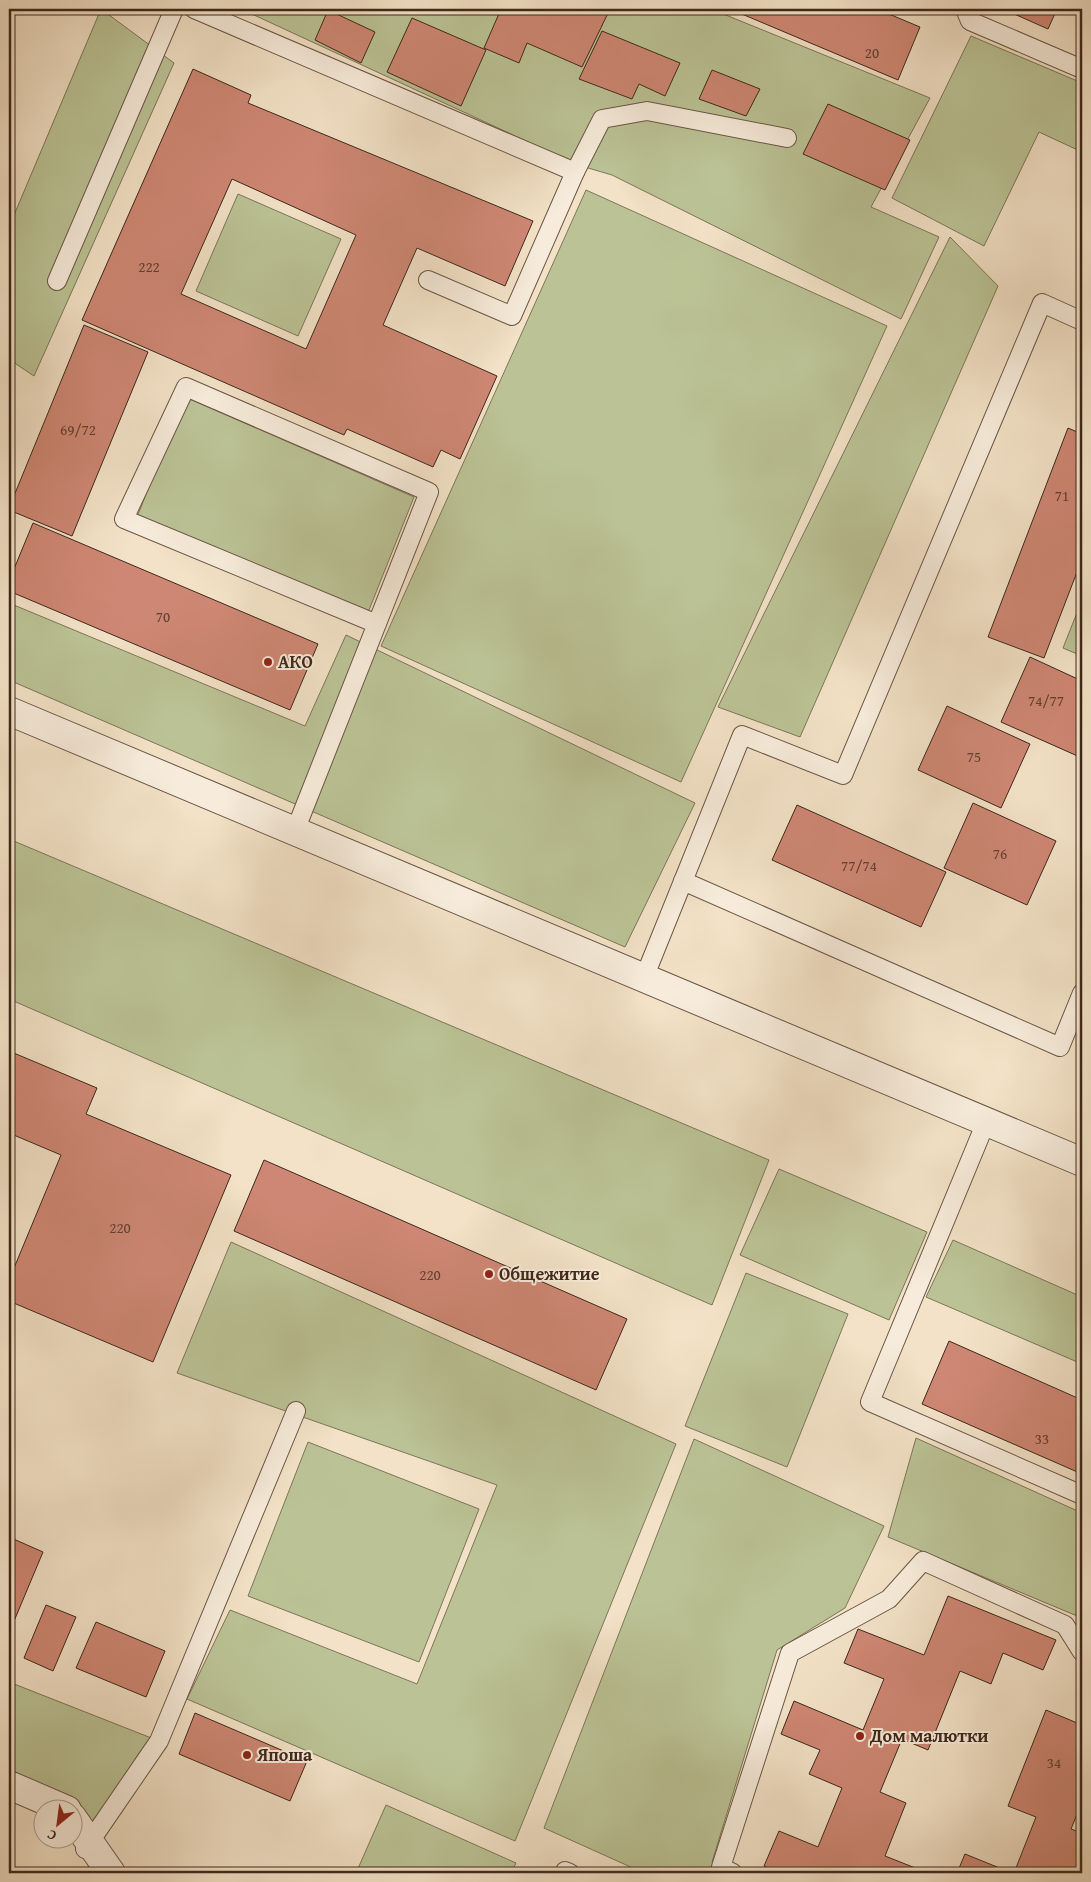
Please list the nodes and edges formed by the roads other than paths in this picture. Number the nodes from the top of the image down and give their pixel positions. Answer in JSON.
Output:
{"nodes":[{"id":1,"x":174,"y":9,"type":"edge"},
{"id":2,"x":194,"y":9,"type":"edge"},
{"id":3,"x":965,"y":9,"type":"edge"},
{"id":4,"x":1082,"y":69,"type":"edge"},
{"id":5,"x":787,"y":138,"type":"dead end"},
{"id":6,"x":575,"y":172,"type":"junction"},
{"id":7,"x":428,"y":280,"type":"dead end"},
{"id":8,"x":57,"y":281,"type":"dead end"},
{"id":9,"x":1082,"y":321,"type":"edge"},
{"id":10,"x":377,"y":624,"type":"junction"},
{"id":11,"x":9,"y":710,"type":"edge"},
{"id":12,"x":295,"y":831,"type":"junction"},
{"id":13,"x":682,"y":881,"type":"junction"},
{"id":14,"x":644,"y":978,"type":"junction"},
{"id":15,"x":1082,"y":993,"type":"edge"},
{"id":16,"x":986,"y":1122,"type":"junction"},
{"id":17,"x":1082,"y":1162,"type":"edge"},
{"id":18,"x":296,"y":1411,"type":"dead end"},
{"id":19,"x":1082,"y":1495,"type":"edge"},
{"id":20,"x":1082,"y":1652,"type":"edge"},
{"id":21,"x":9,"y":1785,"type":"edge"},
{"id":22,"x":44,"y":1800,"type":"edge"},
{"id":23,"x":82,"y":1836,"type":"edge"},
{"id":24,"x":87,"y":1846,"type":"junction"},
{"id":25,"x":111,"y":1873,"type":"edge"},
{"id":26,"x":733,"y":1873,"type":"edge"}],
"edges":[{"from":1,"to":8,"type":"lane"},
{"from":2,"to":6,"type":"lane"},
{"from":3,"to":4,"type":"lane"},
{"from":5,"to":6,"type":"lane"},
{"from":6,"to":7,"type":"lane"},
{"from":9,"to":13,"type":"lane"},
{"from":10,"to":10,"type":"lane"},
{"from":10,"to":12,"type":"lane"},
{"from":11,"to":12,"type":"street"},
{"from":12,"to":14,"type":"street"},
{"from":13,"to":14,"type":"lane"},
{"from":13,"to":15,"type":"lane"},
{"from":14,"to":16,"type":"street"},
{"from":16,"to":17,"type":"street"},
{"from":16,"to":19,"type":"lane"},
{"from":18,"to":24,"type":"lane"},
{"from":20,"to":26,"type":"lane"},
{"from":21,"to":22,"type":"street"},
{"from":23,"to":24,"type":"street"},
{"from":24,"to":25,"type":"street"}]}
